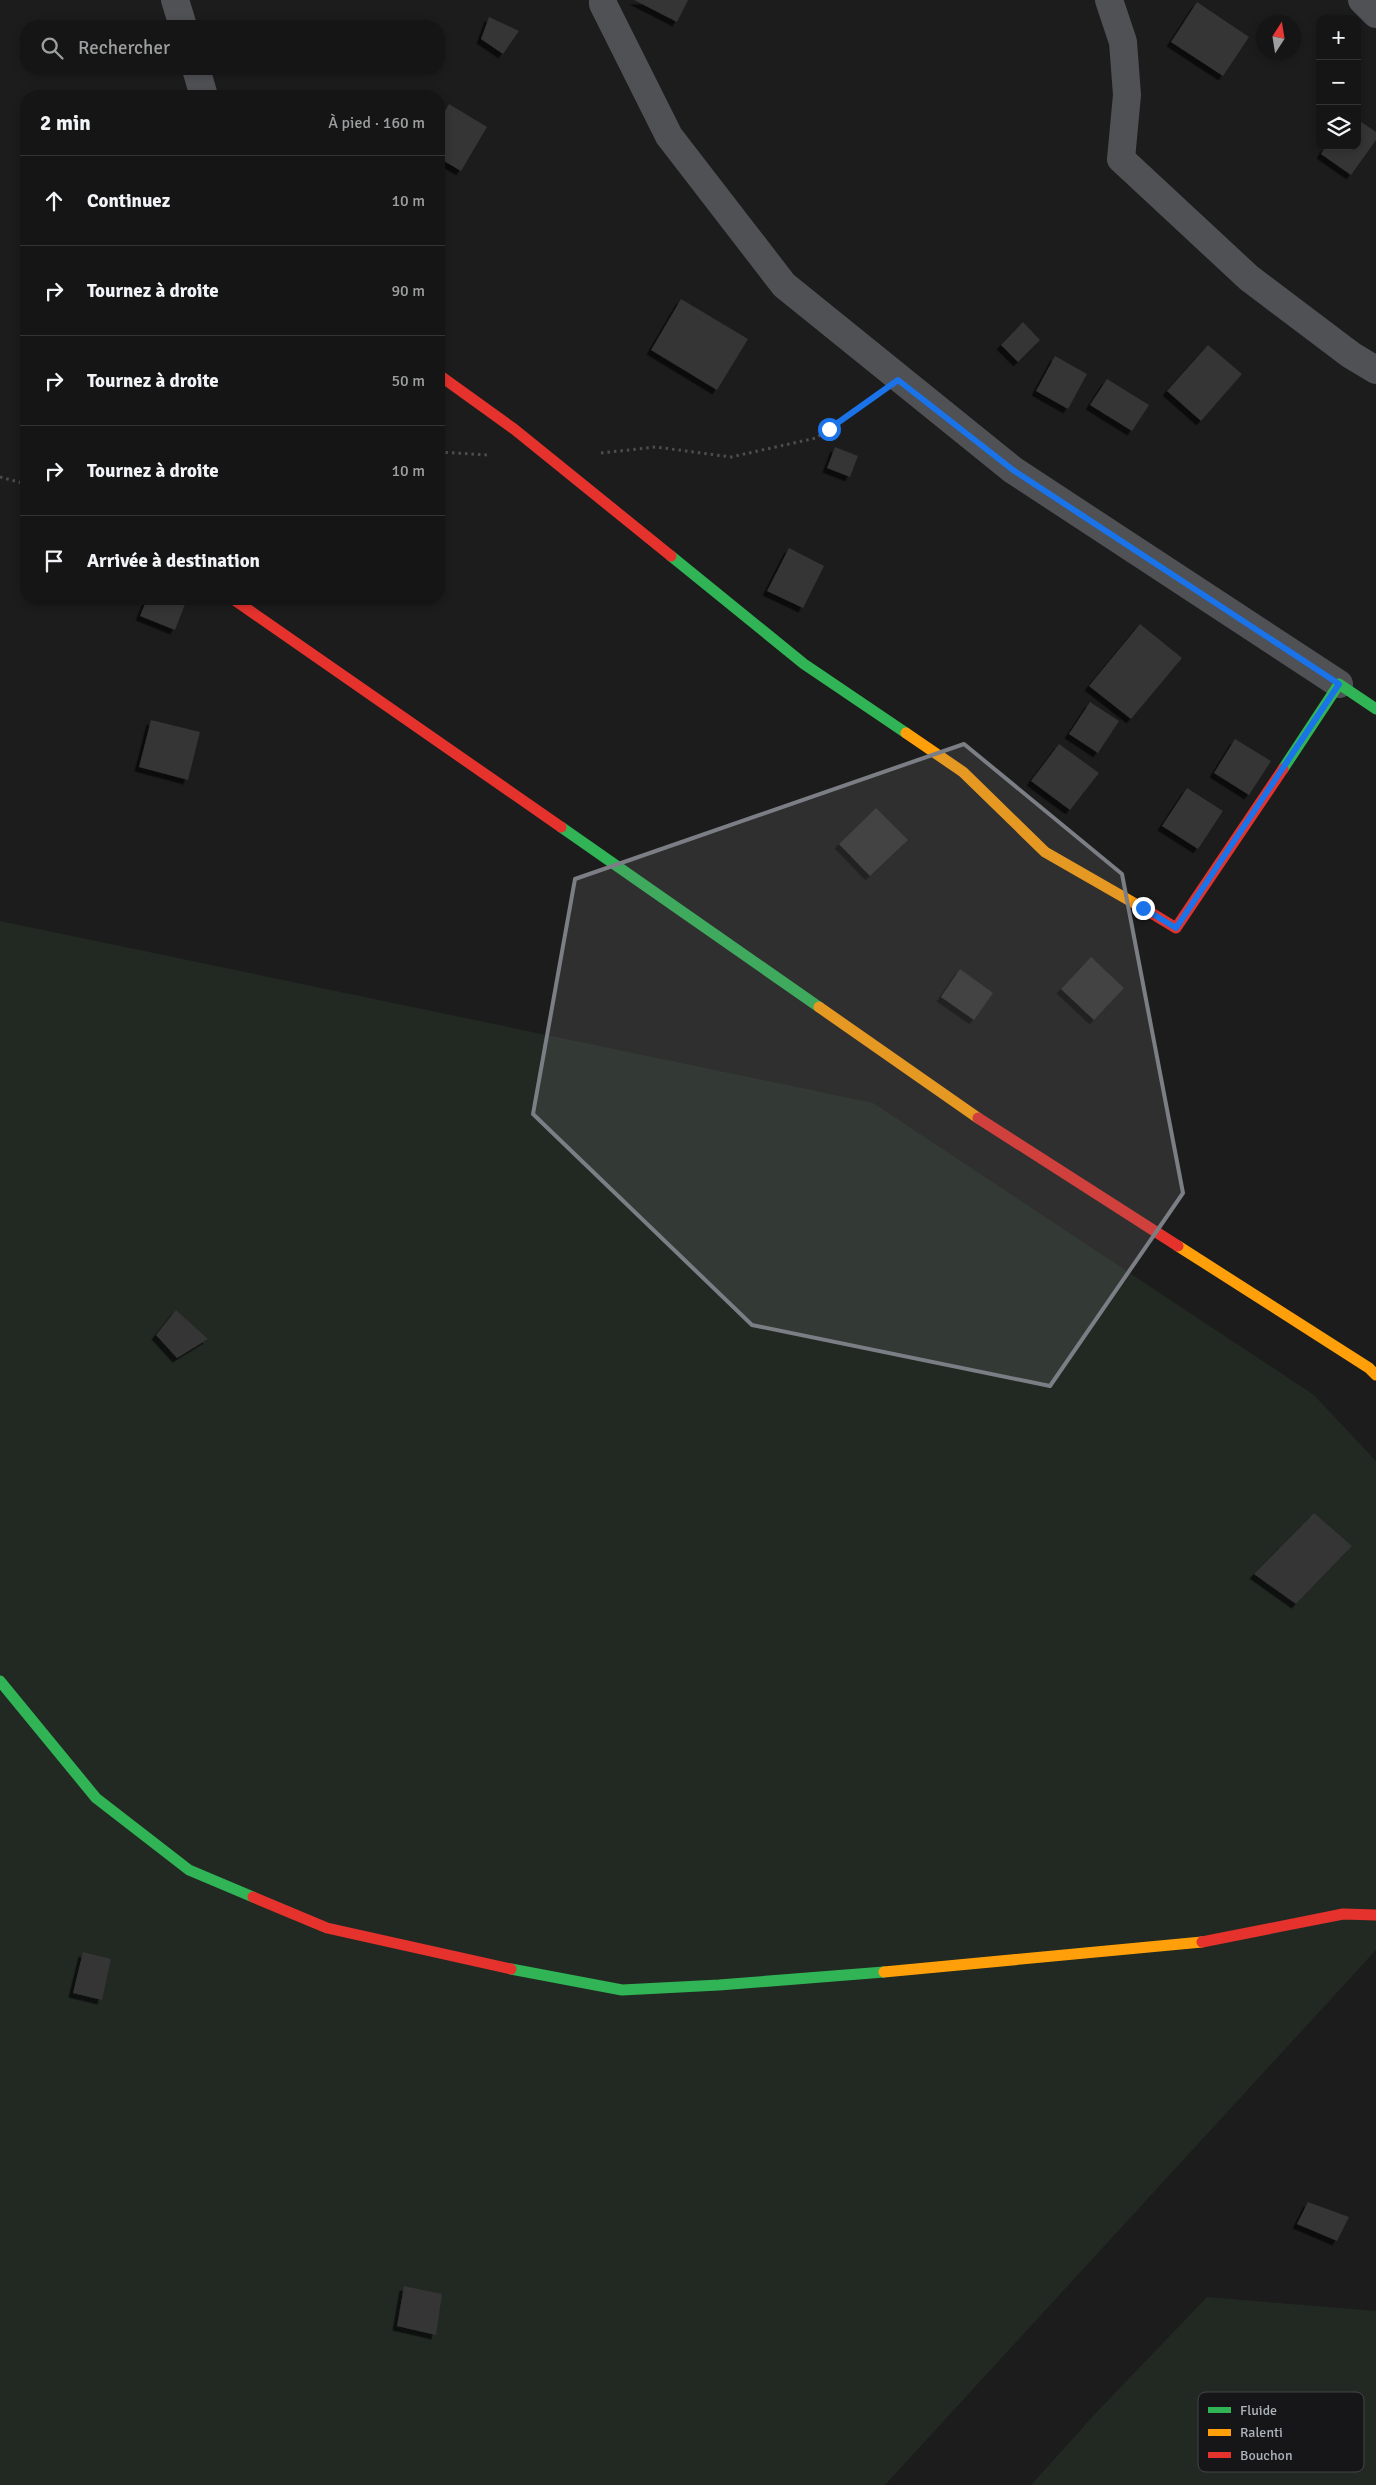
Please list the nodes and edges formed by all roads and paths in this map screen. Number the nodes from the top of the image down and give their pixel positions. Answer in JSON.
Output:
{"nodes":[{"id":1,"x":175,"y":0,"type":"edge"},
{"id":2,"x":603,"y":0,"type":"edge"},
{"id":3,"x":1109,"y":0,"type":"edge"},
{"id":4,"x":1362,"y":0,"type":"edge"},
{"id":5,"x":1376,"y":14,"type":"edge"},
{"id":6,"x":181,"y":20,"type":"edge"},
{"id":7,"x":198,"y":75,"type":"edge"},
{"id":8,"x":202,"y":90,"type":"edge"},
{"id":9,"x":1376,"y":370,"type":"edge"},
{"id":10,"x":445,"y":379,"type":"edge"},
{"id":11,"x":898,"y":380,"type":"junction"},
{"id":12,"x":445,"y":452,"type":"edge"},
{"id":13,"x":495,"y":455,"type":"dead end"},
{"id":14,"x":551,"y":458,"type":"junction"},
{"id":15,"x":0,"y":477,"type":"edge"},
{"id":16,"x":20,"y":482,"type":"edge"},
{"id":17,"x":242,"y":605,"type":"edge"},
{"id":18,"x":1339,"y":684,"type":"junction"},
{"id":19,"x":1376,"y":709,"type":"edge"},
{"id":20,"x":1376,"y":1375,"type":"edge"},
{"id":21,"x":0,"y":1681,"type":"edge"},
{"id":22,"x":1376,"y":1915,"type":"edge"}],
"edges":[{"from":1,"to":6,"type":"street"},
{"from":2,"to":11,"type":"street"},
{"from":3,"to":9,"type":"street"},
{"from":4,"to":5,"type":"street"},
{"from":7,"to":8,"type":"street"},
{"from":10,"to":14,"type":"street"},
{"from":11,"to":14,"type":"path"},
{"from":11,"to":18,"type":"street"},
{"from":12,"to":13,"type":"path"},
{"from":14,"to":18,"type":"street"},
{"from":15,"to":16,"type":"path"},
{"from":17,"to":20,"type":"street"},
{"from":18,"to":19,"type":"street"},
{"from":21,"to":22,"type":"street"}]}
